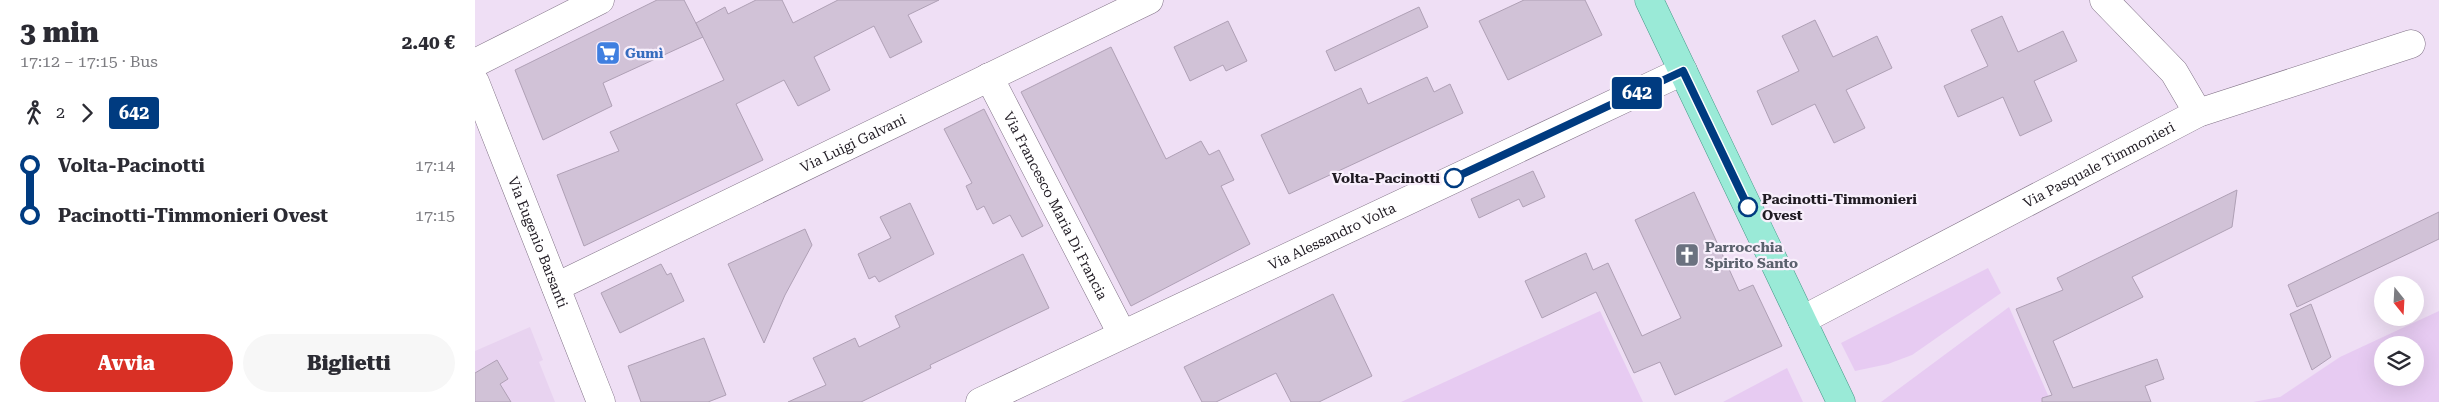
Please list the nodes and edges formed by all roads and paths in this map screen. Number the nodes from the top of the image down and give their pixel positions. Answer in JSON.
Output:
{"nodes":[{"id":1,"x":600,"y":0,"type":"edge"},
{"id":2,"x":1149,"y":0,"type":"edge"},
{"id":3,"x":1649,"y":0,"type":"edge"},
{"id":4,"x":2105,"y":0,"type":"edge"},
{"id":5,"x":2411,"y":44,"type":"dead end"},
{"id":6,"x":475,"y":63,"type":"edge"},
{"id":7,"x":1683,"y":71,"type":"junction"},
{"id":8,"x":989,"y":78,"type":"junction"},
{"id":9,"x":475,"y":82,"type":"edge"},
{"id":10,"x":2198,"y":114,"type":"junction"},
{"id":11,"x":556,"y":287,"type":"junction"},
{"id":12,"x":1802,"y":320,"type":"junction"},
{"id":13,"x":1121,"y":334,"type":"junction"},
{"id":14,"x":601,"y":402,"type":"edge"},
{"id":15,"x":980,"y":402,"type":"edge"},
{"id":16,"x":1841,"y":402,"type":"edge"}],
"edges":[{"from":1,"to":6,"type":"street"},
{"from":2,"to":8,"type":"street","name":"Via Luigi Galvani"},
{"from":3,"to":7,"type":"main road"},
{"from":4,"to":10,"type":"street"},
{"from":5,"to":10,"type":"street","name":"Via Pasquale Timmonieri"},
{"from":7,"to":12,"type":"main road"},
{"from":7,"to":13,"type":"street","name":"Via Alessandro Volta"},
{"from":8,"to":11,"type":"street","name":"Via Luigi Galvani"},
{"from":8,"to":13,"type":"street","name":"Via Francesco Maria Di Francia"},
{"from":9,"to":11,"type":"street","name":"Via Eugenio Barsanti"},
{"from":10,"to":12,"type":"street","name":"Via Pasquale Timmonieri"},
{"from":11,"to":14,"type":"street","name":"Via Eugenio Barsanti"},
{"from":12,"to":16,"type":"main road"},
{"from":13,"to":15,"type":"street","name":"Via Alessandro Volta"}]}
